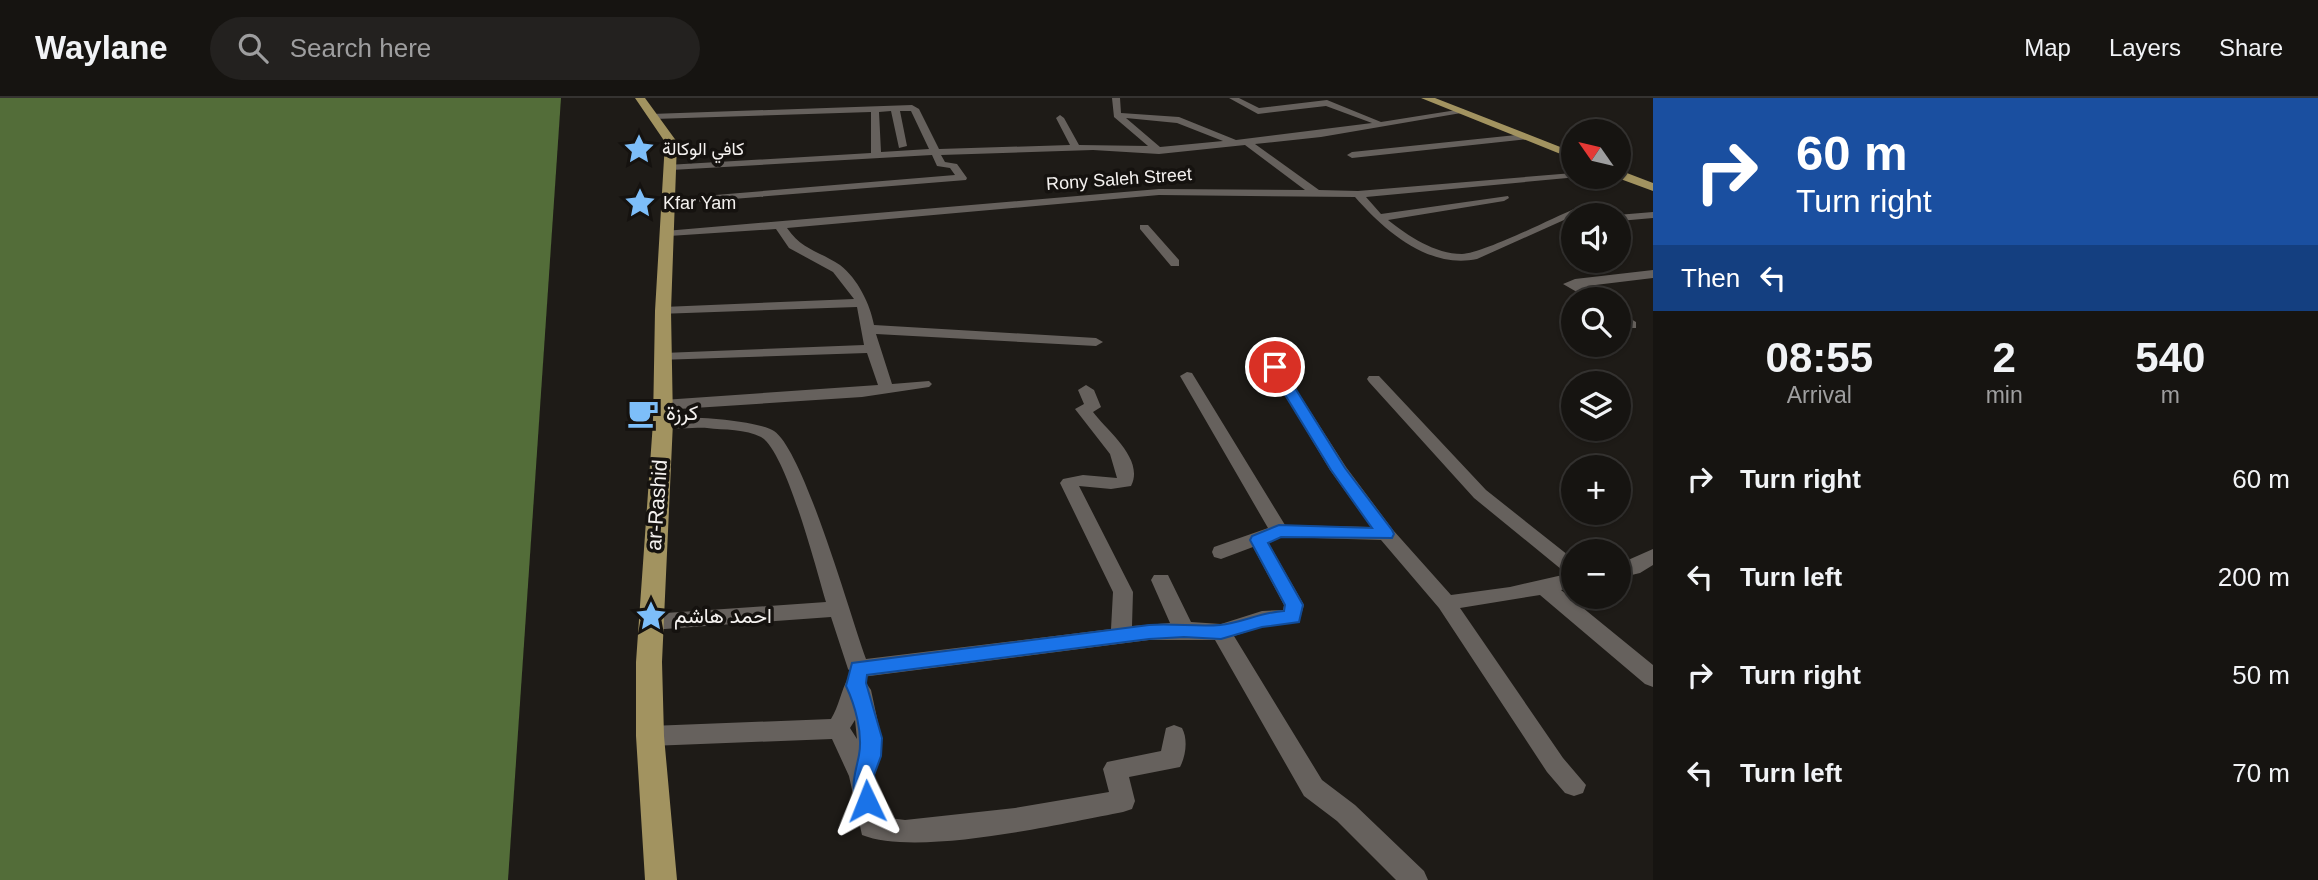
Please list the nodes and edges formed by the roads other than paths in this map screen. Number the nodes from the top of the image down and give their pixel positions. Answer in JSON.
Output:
{"nodes":[{"id":1,"x":640,"y":98,"type":"edge"},
{"id":2,"x":880,"y":98,"type":"edge"},
{"id":3,"x":1116,"y":98,"type":"edge"},
{"id":4,"x":1233,"y":98,"type":"edge"},
{"id":5,"x":1296,"y":98,"type":"edge"},
{"id":6,"x":1426,"y":98,"type":"edge"},
{"id":7,"x":1308,"y":105,"type":"junction"},
{"id":8,"x":885,"y":108,"type":"junction"},
{"id":9,"x":1463,"y":112,"type":"junction"},
{"id":10,"x":1117,"y":115,"type":"junction"},
{"id":11,"x":654,"y":116,"type":"junction"},
{"id":12,"x":1060,"y":118,"type":"dead end"},
{"id":13,"x":1380,"y":122,"type":"junction"},
{"id":14,"x":1359,"y":126,"type":"junction"},
{"id":15,"x":1526,"y":137,"type":"junction"},
{"id":16,"x":1248,"y":143,"type":"junction"},
{"id":17,"x":1236,"y":144,"type":"junction"},
{"id":18,"x":902,"y":146,"type":"dead end"},
{"id":19,"x":1076,"y":147,"type":"junction"},
{"id":20,"x":1159,"y":150,"type":"junction"},
{"id":21,"x":1561,"y":151,"type":"edge"},
{"id":22,"x":936,"y":152,"type":"junction"},
{"id":23,"x":876,"y":155,"type":"junction"},
{"id":24,"x":1352,"y":155,"type":"dead end"},
{"id":25,"x":671,"y":167,"type":"junction"},
{"id":26,"x":1561,"y":177,"type":"edge"},
{"id":27,"x":1631,"y":179,"type":"edge"},
{"id":28,"x":1653,"y":187,"type":"edge"},
{"id":29,"x":1317,"y":194,"type":"junction"},
{"id":30,"x":1358,"y":194,"type":"junction"},
{"id":31,"x":1504,"y":198,"type":"dead end"},
{"id":32,"x":671,"y":201,"type":"junction"},
{"id":33,"x":1653,"y":215,"type":"edge"},
{"id":34,"x":1631,"y":217,"type":"edge"},
{"id":35,"x":1379,"y":218,"type":"junction"},
{"id":36,"x":1561,"y":218,"type":"edge"},
{"id":37,"x":780,"y":226,"type":"junction"},
{"id":38,"x":1144,"y":227,"type":"dead end"},
{"id":39,"x":668,"y":233,"type":"junction"},
{"id":40,"x":1175,"y":263,"type":"dead end"},
{"id":41,"x":1649,"y":276,"type":"edge"},
{"id":42,"x":1577,"y":287,"type":"edge"},
{"id":43,"x":863,"y":303,"type":"junction"},
{"id":44,"x":663,"y":311,"type":"junction"},
{"id":45,"x":869,"y":329,"type":"junction"},
{"id":46,"x":1096,"y":342,"type":"dead end"},
{"id":47,"x":872,"y":349,"type":"junction"},
{"id":48,"x":663,"y":357,"type":"junction"},
{"id":49,"x":1275,"y":367,"type":"dead end"},
{"id":50,"x":1187,"y":376,"type":"dead end"},
{"id":51,"x":1374,"y":380,"type":"dead end"},
{"id":52,"x":924,"y":384,"type":"dead end"},
{"id":53,"x":887,"y":389,"type":"junction"},
{"id":54,"x":1086,"y":390,"type":"dead end"},
{"id":55,"x":663,"y":414,"type":"junction"},
{"id":56,"x":1279,"y":531,"type":"junction"},
{"id":57,"x":1386,"y":534,"type":"junction"},
{"id":58,"x":1258,"y":540,"type":"junction"},
{"id":59,"x":1221,"y":552,"type":"dead end"},
{"id":60,"x":1653,"y":556,"type":"edge"},
{"id":61,"x":1561,"y":559,"type":"edge"},
{"id":62,"x":1631,"y":568,"type":"edge"},
{"id":63,"x":1161,"y":580,"type":"dead end"},
{"id":64,"x":1561,"y":582,"type":"edge"},
{"id":65,"x":1543,"y":586,"type":"junction"},
{"id":66,"x":1446,"y":603,"type":"junction"},
{"id":67,"x":838,"y":608,"type":"junction"},
{"id":68,"x":651,"y":622,"type":"junction"},
{"id":69,"x":1184,"y":629,"type":"junction"},
{"id":70,"x":1221,"y":632,"type":"junction"},
{"id":71,"x":1121,"y":636,"type":"junction"},
{"id":72,"x":857,"y":677,"type":"junction"},
{"id":73,"x":1653,"y":678,"type":"edge"},
{"id":74,"x":838,"y":729,"type":"junction"},
{"id":75,"x":650,"y":736,"type":"junction"},
{"id":76,"x":1174,"y":736,"type":"dead end"},
{"id":77,"x":863,"y":775,"type":"junction"},
{"id":78,"x":1574,"y":786,"type":"dead end"},
{"id":79,"x":661,"y":880,"type":"edge"},
{"id":80,"x":1415,"y":880,"type":"edge"}],
"edges":[{"from":1,"to":11,"type":"main road","name":"ar-Rashid"},
{"from":2,"to":8,"type":"street"},
{"from":3,"to":10,"type":"street"},
{"from":4,"to":7,"type":"street"},
{"from":5,"to":7,"type":"street"},
{"from":6,"to":9,"type":"main road"},
{"from":7,"to":13,"type":"street"},
{"from":7,"to":14,"type":"street"},
{"from":8,"to":11,"type":"street"},
{"from":8,"to":18,"type":"street"},
{"from":8,"to":22,"type":"street"},
{"from":8,"to":23,"type":"street"},
{"from":9,"to":13,"type":"street"},
{"from":9,"to":15,"type":"main road"},
{"from":10,"to":17,"type":"street"},
{"from":10,"to":20,"type":"street"},
{"from":11,"to":25,"type":"main road","name":"ar-Rashid"},
{"from":12,"to":19,"type":"street"},
{"from":13,"to":14,"type":"street"},
{"from":14,"to":16,"type":"street"},
{"from":15,"to":21,"type":"main road"},
{"from":15,"to":24,"type":"street"},
{"from":16,"to":17,"type":"street"},
{"from":16,"to":29,"type":"street"},
{"from":17,"to":20,"type":"street"},
{"from":19,"to":20,"type":"street"},
{"from":19,"to":22,"type":"street"},
{"from":22,"to":23,"type":"street"},
{"from":22,"to":32,"type":"street"},
{"from":23,"to":25,"type":"street"},
{"from":25,"to":32,"type":"main road","name":"ar-Rashid"},
{"from":26,"to":30,"type":"street","name":"Rony Saleh Street"},
{"from":27,"to":28,"type":"main road"},
{"from":29,"to":30,"type":"street","name":"Rony Saleh Street"},
{"from":29,"to":37,"type":"street","name":"Rony Saleh Street"},
{"from":30,"to":35,"type":"street"},
{"from":31,"to":35,"type":"street"},
{"from":32,"to":39,"type":"main road","name":"ar-Rashid"},
{"from":33,"to":34,"type":"street"},
{"from":35,"to":36,"type":"street"},
{"from":37,"to":39,"type":"street","name":"Rony Saleh Street"},
{"from":37,"to":43,"type":"street"},
{"from":38,"to":40,"type":"street"},
{"from":39,"to":44,"type":"main road","name":"ar-Rashid"},
{"from":41,"to":42,"type":"street"},
{"from":43,"to":44,"type":"street"},
{"from":43,"to":45,"type":"street"},
{"from":44,"to":48,"type":"main road","name":"ar-Rashid"},
{"from":45,"to":46,"type":"street"},
{"from":45,"to":47,"type":"street"},
{"from":47,"to":48,"type":"street"},
{"from":47,"to":53,"type":"street"},
{"from":48,"to":55,"type":"main road","name":"ar-Rashid"},
{"from":49,"to":57,"type":"street"},
{"from":50,"to":56,"type":"street"},
{"from":51,"to":61,"type":"street"},
{"from":52,"to":53,"type":"street"},
{"from":53,"to":55,"type":"street"},
{"from":54,"to":71,"type":"street"},
{"from":55,"to":67,"type":"street"},
{"from":55,"to":68,"type":"main road","name":"ar-Rashid"},
{"from":56,"to":57,"type":"street"},
{"from":56,"to":58,"type":"street"},
{"from":57,"to":66,"type":"street"},
{"from":58,"to":59,"type":"street"},
{"from":58,"to":70,"type":"street"},
{"from":60,"to":62,"type":"street"},
{"from":63,"to":69,"type":"street"},
{"from":64,"to":65,"type":"street"},
{"from":65,"to":66,"type":"street"},
{"from":65,"to":73,"type":"street"},
{"from":66,"to":78,"type":"street"},
{"from":67,"to":68,"type":"street"},
{"from":67,"to":72,"type":"street"},
{"from":68,"to":75,"type":"main road","name":"ar-Rashid"},
{"from":69,"to":70,"type":"street"},
{"from":69,"to":71,"type":"street"},
{"from":70,"to":80,"type":"street"},
{"from":71,"to":72,"type":"street"},
{"from":72,"to":74,"type":"street"},
{"from":72,"to":77,"type":"street"},
{"from":74,"to":75,"type":"street"},
{"from":74,"to":77,"type":"street"},
{"from":75,"to":79,"type":"main road","name":"ar-Rashid"},
{"from":76,"to":77,"type":"street"}]}
